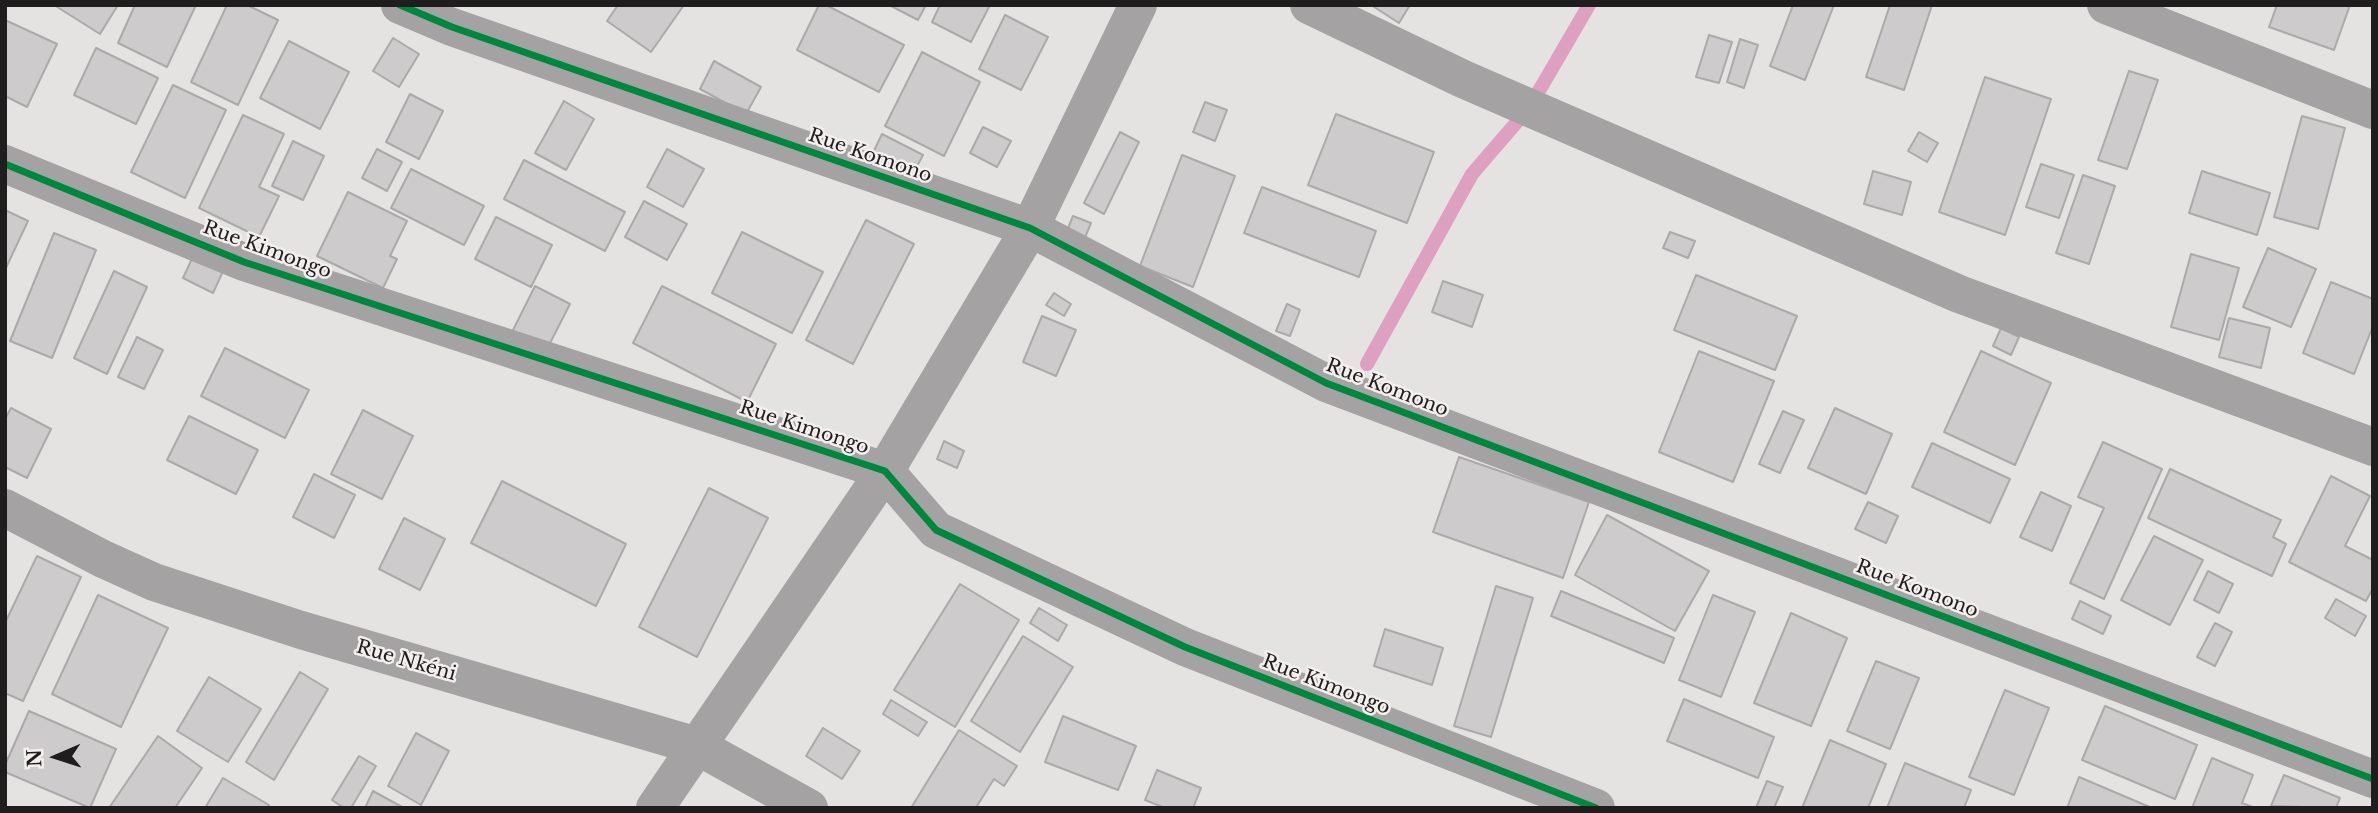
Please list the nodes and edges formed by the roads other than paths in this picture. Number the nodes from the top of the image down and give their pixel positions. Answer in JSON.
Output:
{"nodes":[{"id":1,"x":400,"y":5,"type":"edge"},
{"id":2,"x":1138,"y":5,"type":"edge"},
{"id":3,"x":1309,"y":5,"type":"edge"},
{"id":4,"x":2106,"y":5,"type":"edge"},
{"id":5,"x":2373,"y":110,"type":"edge"},
{"id":6,"x":5,"y":164,"type":"edge"},
{"id":7,"x":1030,"y":228,"type":"junction"},
{"id":8,"x":2373,"y":447,"type":"edge"},
{"id":9,"x":885,"y":471,"type":"junction"},
{"id":10,"x":5,"y":508,"type":"edge"},
{"id":11,"x":697,"y":746,"type":"junction"},
{"id":12,"x":2373,"y":779,"type":"edge"},
{"id":13,"x":655,"y":808,"type":"edge"},
{"id":14,"x":809,"y":808,"type":"edge"},
{"id":15,"x":1596,"y":808,"type":"edge"}],
"edges":[{"from":1,"to":7,"type":"street","name":"Rue Komono"},
{"from":2,"to":7,"type":"street"},
{"from":3,"to":8,"type":"street"},
{"from":4,"to":5,"type":"street"},
{"from":6,"to":9,"type":"street","name":"Rue Kimongo"},
{"from":7,"to":9,"type":"street"},
{"from":7,"to":12,"type":"street","name":"Rue Komono"},
{"from":9,"to":11,"type":"street"},
{"from":9,"to":15,"type":"street","name":"Rue Kimongo"},
{"from":10,"to":11,"type":"street","name":"Rue Nkéni"},
{"from":11,"to":13,"type":"street"},
{"from":11,"to":14,"type":"street","name":"Rue Nkéni"}]}
